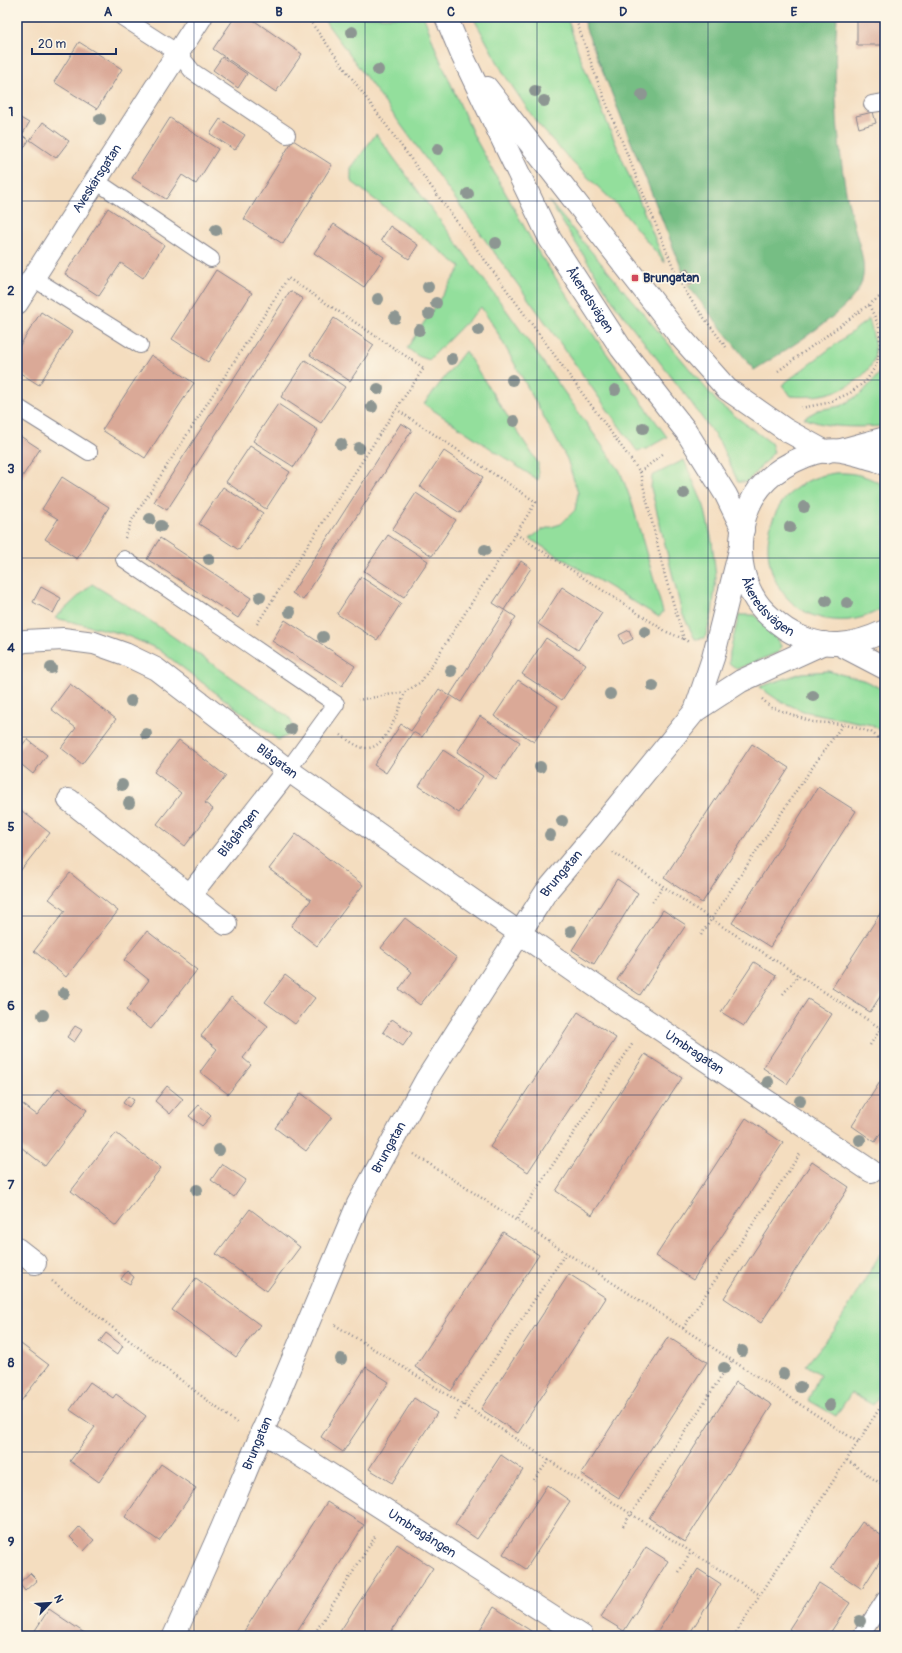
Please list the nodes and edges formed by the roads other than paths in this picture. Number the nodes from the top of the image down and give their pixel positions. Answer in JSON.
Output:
{"nodes":[{"id":1,"x":122,"y":17,"type":"edge"},
{"id":2,"x":201,"y":17,"type":"edge"},
{"id":3,"x":446,"y":17,"type":"edge"},
{"id":4,"x":178,"y":53,"type":"junction"},
{"id":5,"x":462,"y":55,"type":"junction"},
{"id":6,"x":287,"y":135,"type":"dead end"},
{"id":7,"x":96,"y":181,"type":"junction"},
{"id":8,"x":211,"y":259,"type":"dead end"},
{"id":9,"x":33,"y":278,"type":"junction"},
{"id":10,"x":17,"y":303,"type":"edge"},
{"id":11,"x":140,"y":345,"type":"dead end"},
{"id":12,"x":17,"y":407,"type":"edge"},
{"id":13,"x":885,"y":438,"type":"edge"},
{"id":14,"x":834,"y":451,"type":"junction"},
{"id":15,"x":89,"y":452,"type":"dead end"},
{"id":16,"x":885,"y":464,"type":"edge"},
{"id":17,"x":741,"y":540,"type":"junction"},
{"id":18,"x":124,"y":559,"type":"road end"},
{"id":19,"x":885,"y":631,"type":"edge"},
{"id":20,"x":17,"y":643,"type":"edge"},
{"id":21,"x":832,"y":644,"type":"junction"},
{"id":22,"x":885,"y":668,"type":"edge"},
{"id":23,"x":695,"y":711,"type":"junction"},
{"id":24,"x":288,"y":770,"type":"junction"},
{"id":25,"x":69,"y":800,"type":"dead end"},
{"id":26,"x":190,"y":895,"type":"junction"},
{"id":27,"x":226,"y":924,"type":"dead end"},
{"id":28,"x":520,"y":933,"type":"junction"},
{"id":29,"x":871,"y":1171,"type":"dead end"},
{"id":30,"x":17,"y":1249,"type":"edge"},
{"id":31,"x":35,"y":1263,"type":"road end"},
{"id":32,"x":262,"y":1431,"type":"junction"},
{"id":33,"x":885,"y":1599,"type":"edge"},
{"id":34,"x":174,"y":1636,"type":"edge"},
{"id":35,"x":582,"y":1636,"type":"edge"},
{"id":36,"x":860,"y":1636,"type":"edge"}],
"edges":[{"from":1,"to":4,"type":"lane"},
{"from":2,"to":4,"type":"street","name":"Aveskärsgatan"},
{"from":3,"to":5,"type":"street","name":"Åkeredsvägen"},
{"from":4,"to":6,"type":"lane"},
{"from":4,"to":7,"type":"street","name":"Aveskärsgatan"},
{"from":5,"to":14,"type":"street","name":"Åkeredsvägen"},
{"from":5,"to":17,"type":"street","name":"Åkeredsvägen"},
{"from":7,"to":8,"type":"lane"},
{"from":7,"to":9,"type":"street","name":"Aveskärsgatan"},
{"from":9,"to":10,"type":"street","name":"Aveskärsgatan"},
{"from":9,"to":11,"type":"lane"},
{"from":12,"to":15,"type":"lane"},
{"from":13,"to":14,"type":"street"},
{"from":14,"to":16,"type":"street","name":"Åkeredsvägen"},
{"from":14,"to":17,"type":"street","name":"Åkeredsvägen"},
{"from":17,"to":21,"type":"street","name":"Åkeredsvägen"},
{"from":17,"to":23,"type":"street","name":"Brungatan"},
{"from":18,"to":24,"type":"lane"},
{"from":19,"to":21,"type":"street","name":"Åkeredsvägen"},
{"from":20,"to":24,"type":"street","name":"Blågatan"},
{"from":21,"to":22,"type":"street","name":"Åkeredsvägen"},
{"from":21,"to":23,"type":"street","name":"Brungatan"},
{"from":23,"to":28,"type":"street","name":"Brungatan"},
{"from":24,"to":26,"type":"street","name":"Blågången"},
{"from":24,"to":28,"type":"street","name":"Blågatan"},
{"from":25,"to":26,"type":"street"},
{"from":26,"to":27,"type":"street"},
{"from":28,"to":29,"type":"street","name":"Umbragatan"},
{"from":28,"to":32,"type":"street","name":"Brungatan"},
{"from":30,"to":31,"type":"street"},
{"from":32,"to":34,"type":"street","name":"Brungatan"},
{"from":32,"to":35,"type":"street","name":"Umbragången"},
{"from":33,"to":36,"type":"lane"}]}
